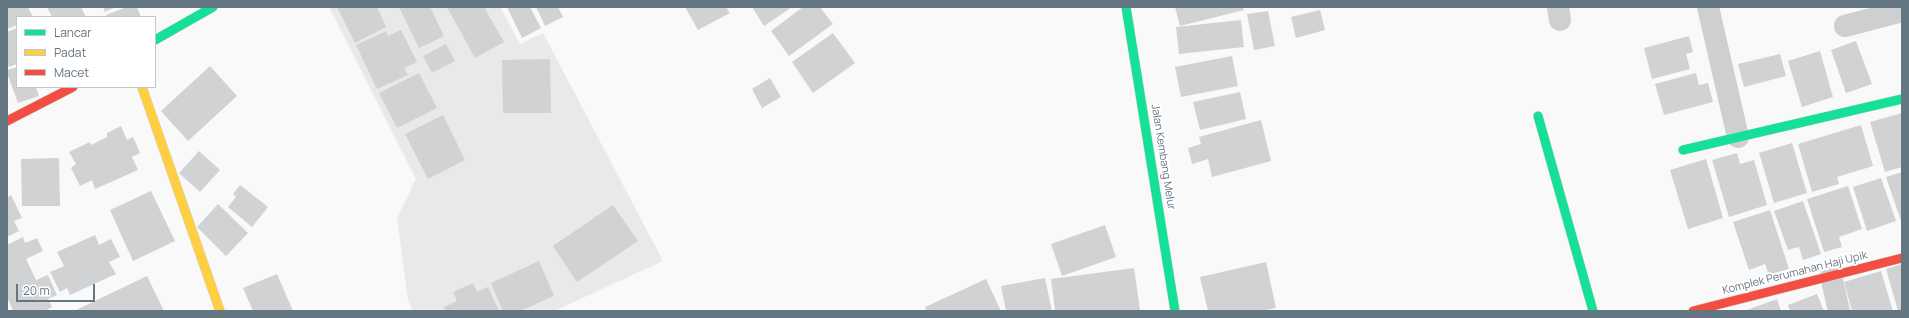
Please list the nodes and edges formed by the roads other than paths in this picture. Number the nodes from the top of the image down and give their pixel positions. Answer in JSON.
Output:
{"nodes":[{"id":1,"x":213,"y":7,"type":"edge"},
{"id":2,"x":1126,"y":7,"type":"edge"},
{"id":3,"x":1708,"y":7,"type":"edge"},
{"id":4,"x":1902,"y":12,"type":"edge"},
{"id":5,"x":1845,"y":26,"type":"dead end"},
{"id":6,"x":156,"y":39,"type":"edge"},
{"id":7,"x":71,"y":88,"type":"edge"},
{"id":8,"x":142,"y":88,"type":"edge"},
{"id":9,"x":1902,"y":99,"type":"edge"},
{"id":10,"x":1538,"y":116,"type":"dead end"},
{"id":11,"x":7,"y":121,"type":"edge"},
{"id":12,"x":1738,"y":137,"type":"junction"},
{"id":13,"x":1683,"y":150,"type":"dead end"},
{"id":14,"x":1902,"y":258,"type":"edge"},
{"id":15,"x":1831,"y":276,"type":"junction"},
{"id":16,"x":220,"y":311,"type":"edge"},
{"id":17,"x":1175,"y":311,"type":"edge"},
{"id":18,"x":1593,"y":311,"type":"edge"},
{"id":19,"x":1693,"y":311,"type":"edge"},
{"id":20,"x":1839,"y":311,"type":"edge"}],
"edges":[{"from":1,"to":6,"type":"street"},
{"from":2,"to":17,"type":"street","name":"Jalan Kembang Melur"},
{"from":3,"to":12,"type":"street"},
{"from":4,"to":5,"type":"street"},
{"from":7,"to":11,"type":"street"},
{"from":8,"to":16,"type":"street"},
{"from":9,"to":12,"type":"street"},
{"from":10,"to":18,"type":"street"},
{"from":12,"to":13,"type":"street"},
{"from":14,"to":15,"type":"street","name":"Komplek Perumahan Haji Upik"},
{"from":15,"to":19,"type":"street","name":"Komplek Perumahan Haji Upik"},
{"from":15,"to":20,"type":"street"}]}
